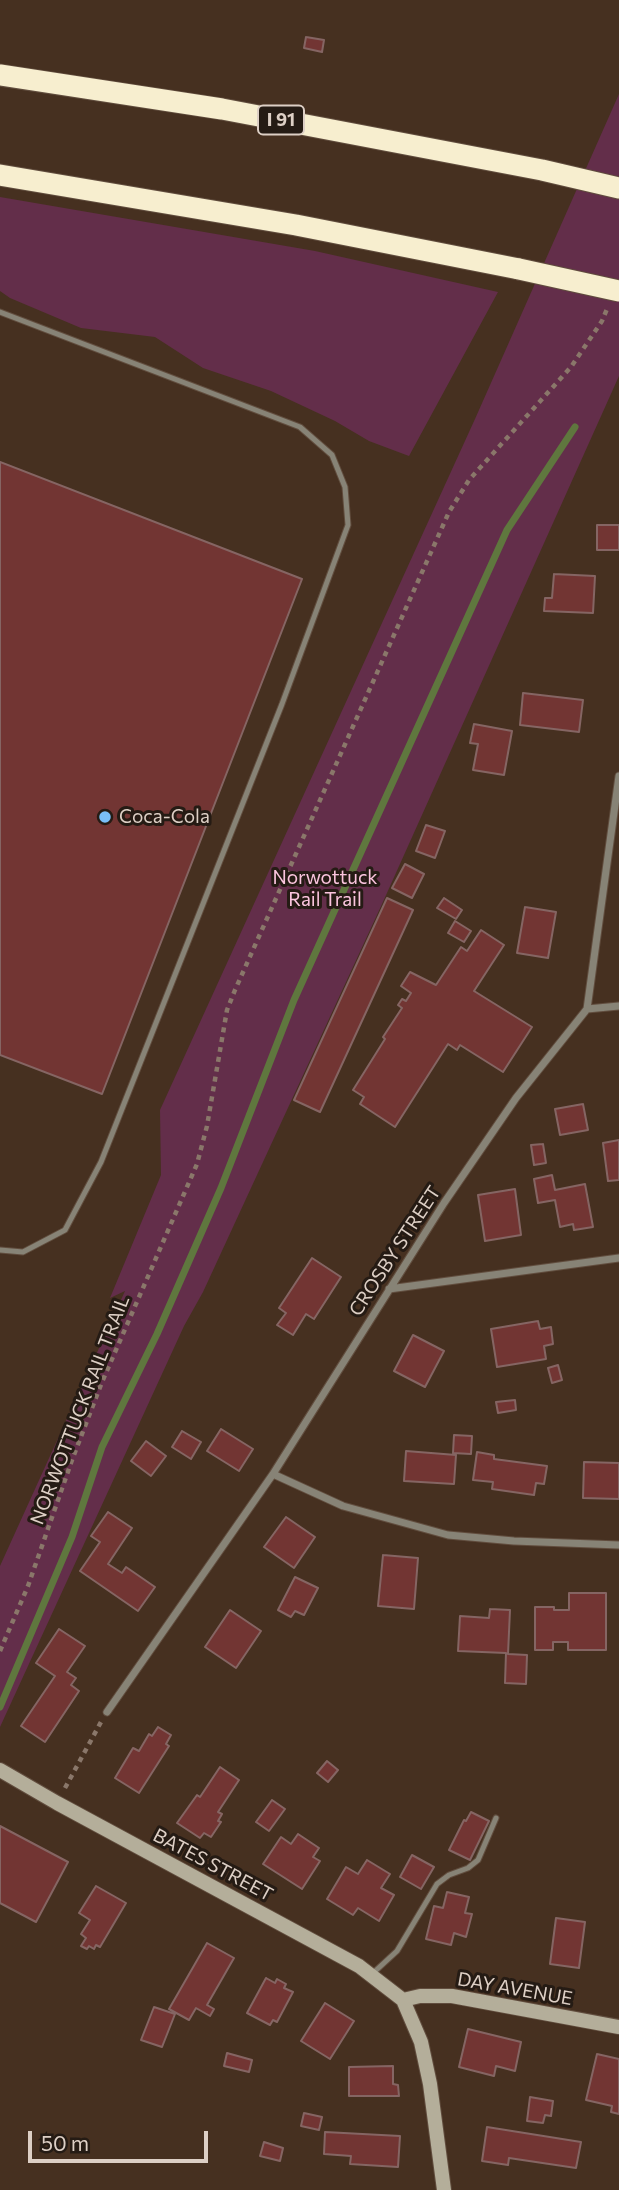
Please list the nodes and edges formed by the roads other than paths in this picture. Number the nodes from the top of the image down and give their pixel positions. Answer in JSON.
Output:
{"nodes":[{"id":1,"x":0,"y":75,"type":"edge"},
{"id":2,"x":0,"y":175,"type":"edge"},
{"id":3,"x":619,"y":188,"type":"edge"},
{"id":4,"x":619,"y":290,"type":"edge"},
{"id":5,"x":0,"y":312,"type":"edge"},
{"id":6,"x":619,"y":776,"type":"edge"},
{"id":7,"x":619,"y":1006,"type":"edge"},
{"id":8,"x":587,"y":1009,"type":"junction"},
{"id":9,"x":0,"y":1250,"type":"edge"},
{"id":10,"x":619,"y":1258,"type":"edge"},
{"id":11,"x":389,"y":1289,"type":"junction"},
{"id":12,"x":273,"y":1474,"type":"junction"},
{"id":13,"x":619,"y":1545,"type":"edge"},
{"id":14,"x":107,"y":1712,"type":"road end"},
{"id":15,"x":0,"y":1770,"type":"edge"},
{"id":16,"x":496,"y":1818,"type":"dead end"},
{"id":17,"x":372,"y":1974,"type":"junction"},
{"id":18,"x":404,"y":2000,"type":"junction"},
{"id":19,"x":619,"y":2027,"type":"edge"},
{"id":20,"x":444,"y":2190,"type":"edge"}],
"edges":[{"from":1,"to":3,"type":"highway","number":"I 91"},
{"from":2,"to":4,"type":"highway","bridge":true},
{"from":5,"to":9,"type":"lane"},
{"from":6,"to":8,"type":"street"},
{"from":7,"to":8,"type":"street"},
{"from":8,"to":11,"type":"street","name":"CROSBY STREET"},
{"from":10,"to":11,"type":"street"},
{"from":11,"to":12,"type":"street","name":"CROSBY STREET"},
{"from":12,"to":13,"type":"street"},
{"from":12,"to":14,"type":"street","name":"CROSBY STREET"},
{"from":15,"to":17,"type":"street","name":"BATES STREET"},
{"from":16,"to":17,"type":"lane"},
{"from":17,"to":18,"type":"street","name":"BATES STREET"},
{"from":18,"to":19,"type":"street","name":"DAY AVENUE"},
{"from":18,"to":20,"type":"street"}]}
